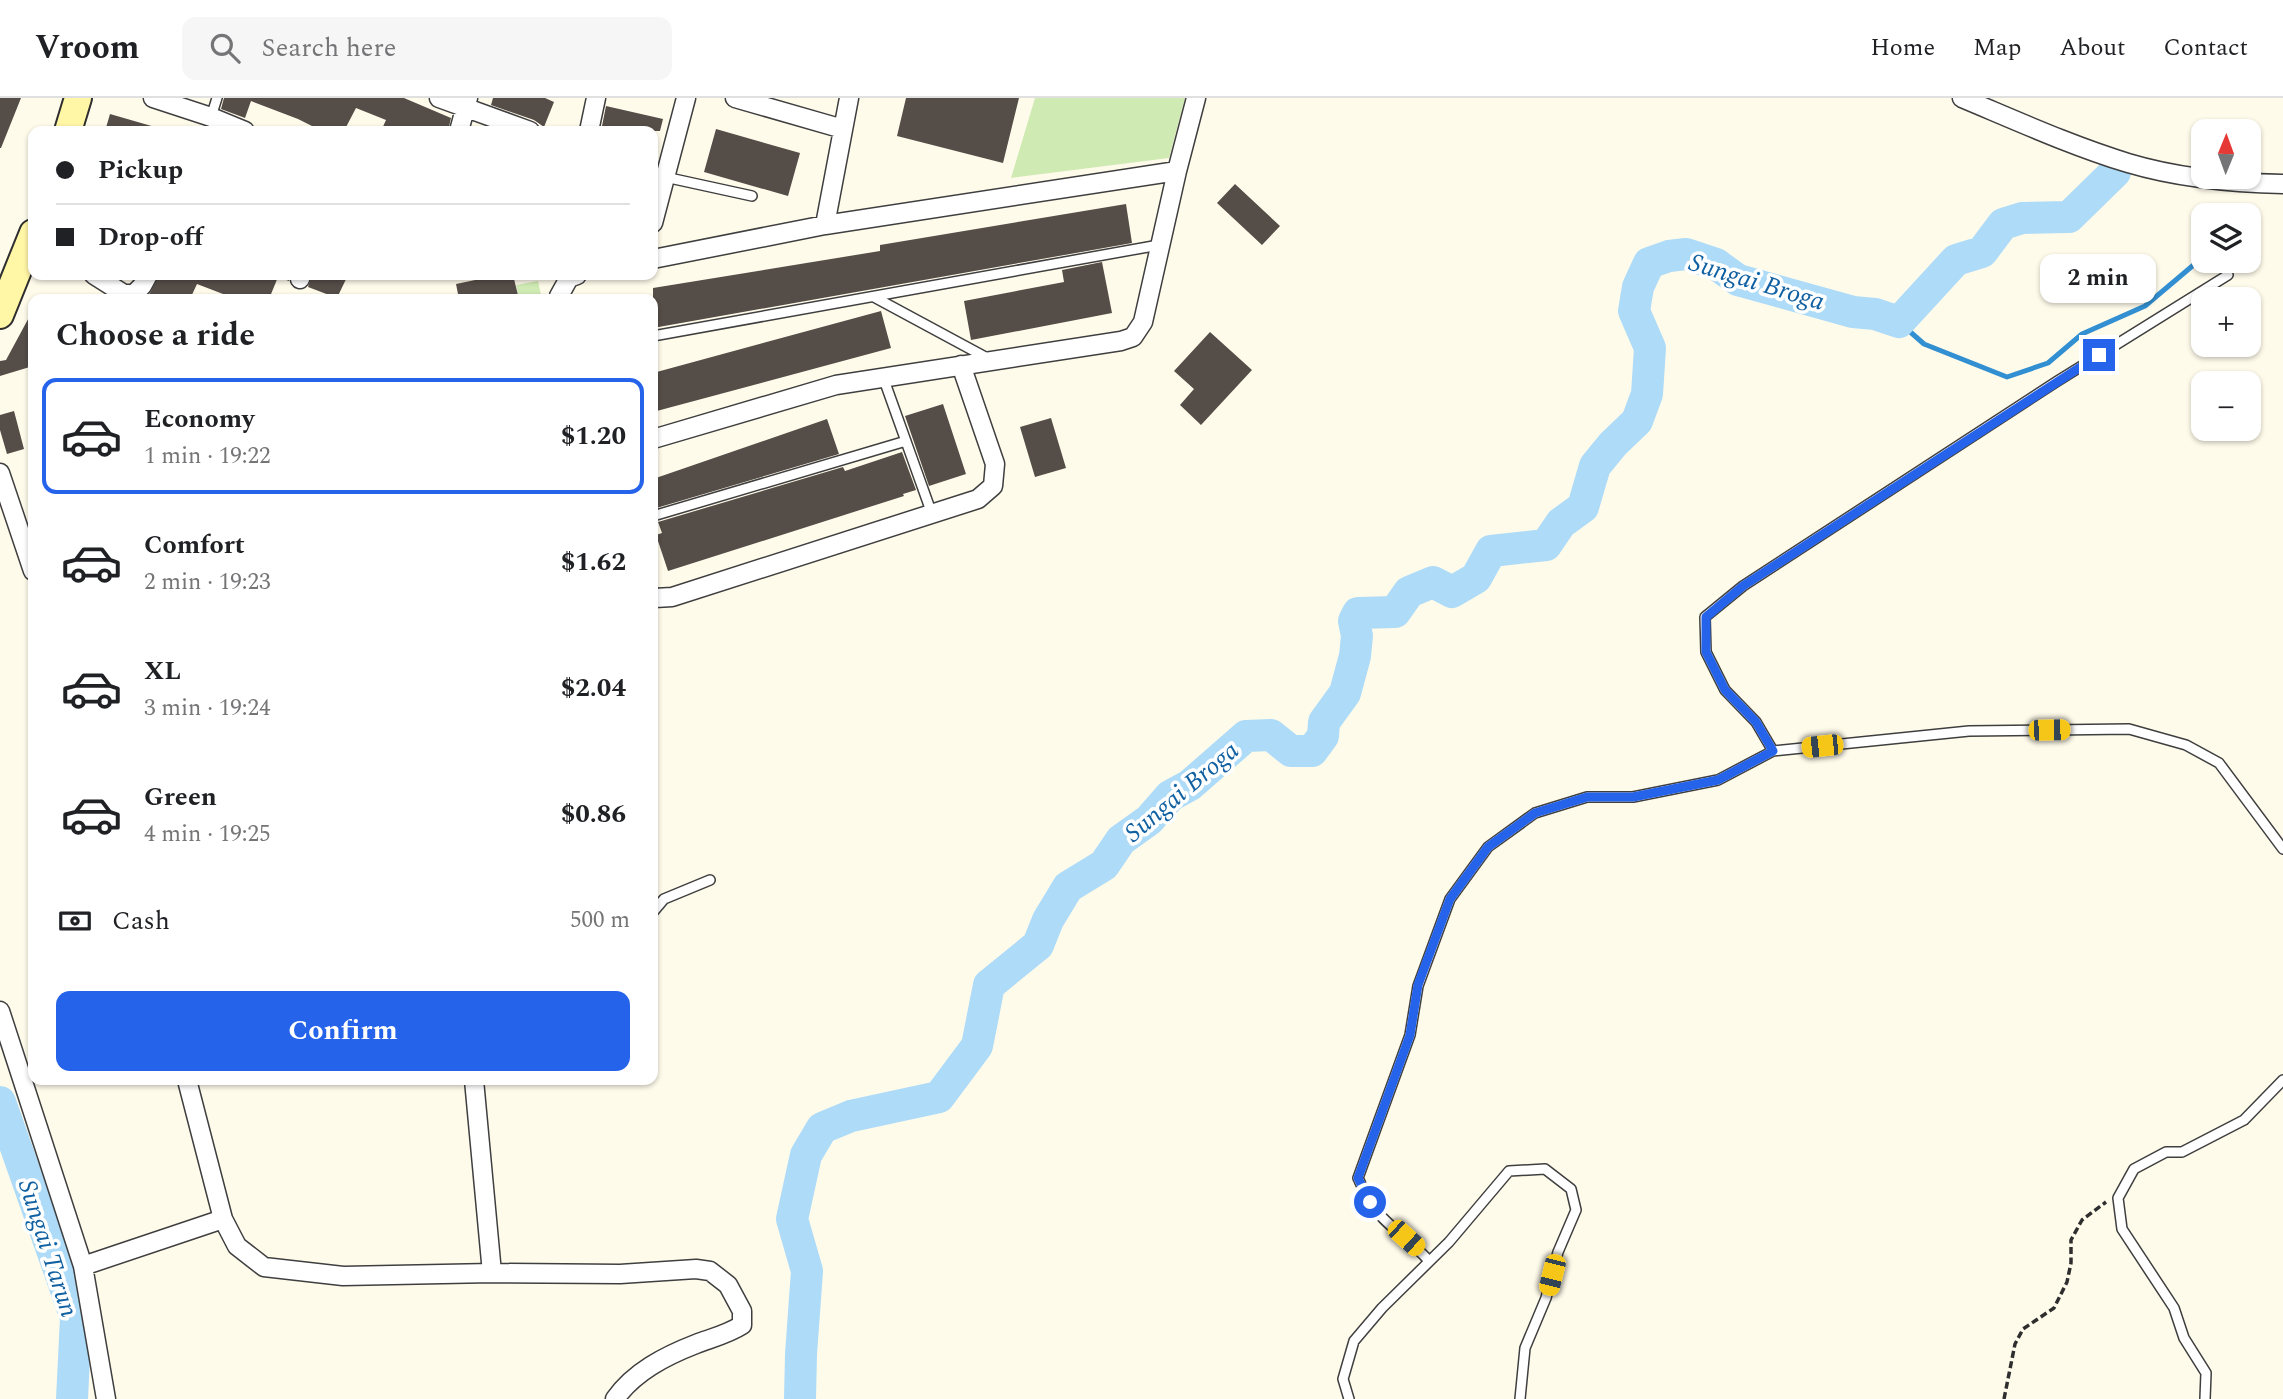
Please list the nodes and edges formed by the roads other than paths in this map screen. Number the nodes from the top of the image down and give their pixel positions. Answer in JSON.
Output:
{"nodes":[{"id":1,"x":78,"y":98,"type":"edge"},
{"id":2,"x":153,"y":98,"type":"edge"},
{"id":3,"x":217,"y":98,"type":"edge"},
{"id":4,"x":439,"y":98,"type":"edge"},
{"id":5,"x":596,"y":98,"type":"edge"},
{"id":6,"x":686,"y":98,"type":"edge"},
{"id":7,"x":735,"y":98,"type":"edge"},
{"id":8,"x":849,"y":98,"type":"edge"},
{"id":9,"x":1196,"y":98,"type":"edge"},
{"id":10,"x":1962,"y":98,"type":"edge"},
{"id":11,"x":467,"y":103,"type":"edge"},
{"id":12,"x":214,"y":123,"type":"edge"},
{"id":13,"x":70,"y":126,"type":"edge"},
{"id":14,"x":460,"y":126,"type":"edge"},
{"id":15,"x":519,"y":126,"type":"edge"},
{"id":16,"x":590,"y":126,"type":"edge"},
{"id":17,"x":844,"y":129,"type":"junction"},
{"id":18,"x":1178,"y":171,"type":"junction"},
{"id":19,"x":665,"y":177,"type":"junction"},
{"id":20,"x":2283,"y":184,"type":"edge"},
{"id":21,"x":752,"y":196,"type":"dead end"},
{"id":22,"x":658,"y":204,"type":"edge"},
{"id":23,"x":825,"y":225,"type":"junction"},
{"id":24,"x":1159,"y":245,"type":"junction"},
{"id":25,"x":28,"y":247,"type":"edge"},
{"id":26,"x":658,"y":258,"type":"edge"},
{"id":27,"x":2228,"y":275,"type":"dead end"},
{"id":28,"x":102,"y":280,"type":"edge"},
{"id":29,"x":145,"y":280,"type":"edge"},
{"id":30,"x":124,"y":294,"type":"edge"},
{"id":31,"x":134,"y":294,"type":"edge"},
{"id":32,"x":874,"y":297,"type":"junction"},
{"id":33,"x":0,"y":315,"type":"edge"},
{"id":34,"x":658,"y":335,"type":"edge"},
{"id":35,"x":990,"y":360,"type":"junction"},
{"id":36,"x":961,"y":365,"type":"junction"},
{"id":37,"x":883,"y":377,"type":"junction"},
{"id":38,"x":658,"y":438,"type":"edge"},
{"id":39,"x":906,"y":441,"type":"junction"},
{"id":40,"x":0,"y":473,"type":"edge"},
{"id":41,"x":658,"y":515,"type":"edge"},
{"id":42,"x":932,"y":515,"type":"junction"},
{"id":43,"x":28,"y":556,"type":"edge"},
{"id":44,"x":658,"y":598,"type":"edge"},
{"id":45,"x":1773,"y":751,"type":"junction"},
{"id":46,"x":2283,"y":849,"type":"edge"},
{"id":47,"x":710,"y":880,"type":"dead end"},
{"id":48,"x":658,"y":906,"type":"edge"},
{"id":49,"x":0,"y":1011,"type":"edge"},
{"id":50,"x":25,"y":1058,"type":"edge"},
{"id":51,"x":2283,"y":1080,"type":"edge"},
{"id":52,"x":33,"y":1085,"type":"edge"},
{"id":53,"x":188,"y":1085,"type":"edge"},
{"id":54,"x":474,"y":1085,"type":"edge"},
{"id":55,"x":223,"y":1219,"type":"junction"},
{"id":56,"x":1429,"y":1261,"type":"junction"},
{"id":57,"x":83,"y":1266,"type":"junction"},
{"id":58,"x":492,"y":1273,"type":"junction"},
{"id":59,"x":106,"y":1399,"type":"edge"},
{"id":60,"x":615,"y":1399,"type":"edge"},
{"id":61,"x":1349,"y":1399,"type":"edge"},
{"id":62,"x":1520,"y":1399,"type":"edge"},
{"id":63,"x":2205,"y":1399,"type":"edge"}],
"edges":[{"from":1,"to":13,"type":"main road"},
{"from":2,"to":12,"type":"street"},
{"from":3,"to":12,"type":"lane"},
{"from":4,"to":11,"type":"street"},
{"from":5,"to":16,"type":"street"},
{"from":6,"to":19,"type":"street"},
{"from":7,"to":17,"type":"street"},
{"from":8,"to":17,"type":"street"},
{"from":9,"to":18,"type":"street"},
{"from":10,"to":20,"type":"street"},
{"from":11,"to":14,"type":"street"},
{"from":11,"to":15,"type":"street"},
{"from":17,"to":23,"type":"street"},
{"from":18,"to":23,"type":"street"},
{"from":18,"to":24,"type":"street"},
{"from":19,"to":21,"type":"lane"},
{"from":19,"to":22,"type":"street"},
{"from":23,"to":26,"type":"street"},
{"from":24,"to":32,"type":"lane"},
{"from":24,"to":35,"type":"street"},
{"from":25,"to":33,"type":"main road"},
{"from":27,"to":45,"type":"lane"},
{"from":28,"to":30,"type":"street"},
{"from":29,"to":31,"type":"street"},
{"from":32,"to":34,"type":"lane"},
{"from":32,"to":35,"type":"lane"},
{"from":35,"to":36,"type":"street"},
{"from":36,"to":37,"type":"street"},
{"from":36,"to":42,"type":"street"},
{"from":37,"to":38,"type":"street"},
{"from":37,"to":39,"type":"lane"},
{"from":39,"to":41,"type":"lane"},
{"from":39,"to":42,"type":"lane"},
{"from":40,"to":43,"type":"street"},
{"from":42,"to":44,"type":"street"},
{"from":45,"to":46,"type":"lane"},
{"from":45,"to":56,"type":"lane"},
{"from":47,"to":48,"type":"lane"},
{"from":49,"to":50,"type":"street"},
{"from":51,"to":63,"type":"lane"},
{"from":52,"to":57,"type":"street"},
{"from":53,"to":55,"type":"street"},
{"from":54,"to":58,"type":"street"},
{"from":55,"to":57,"type":"street"},
{"from":55,"to":58,"type":"street"},
{"from":56,"to":61,"type":"lane"},
{"from":56,"to":62,"type":"lane"},
{"from":57,"to":59,"type":"street"},
{"from":58,"to":60,"type":"street"}]}
